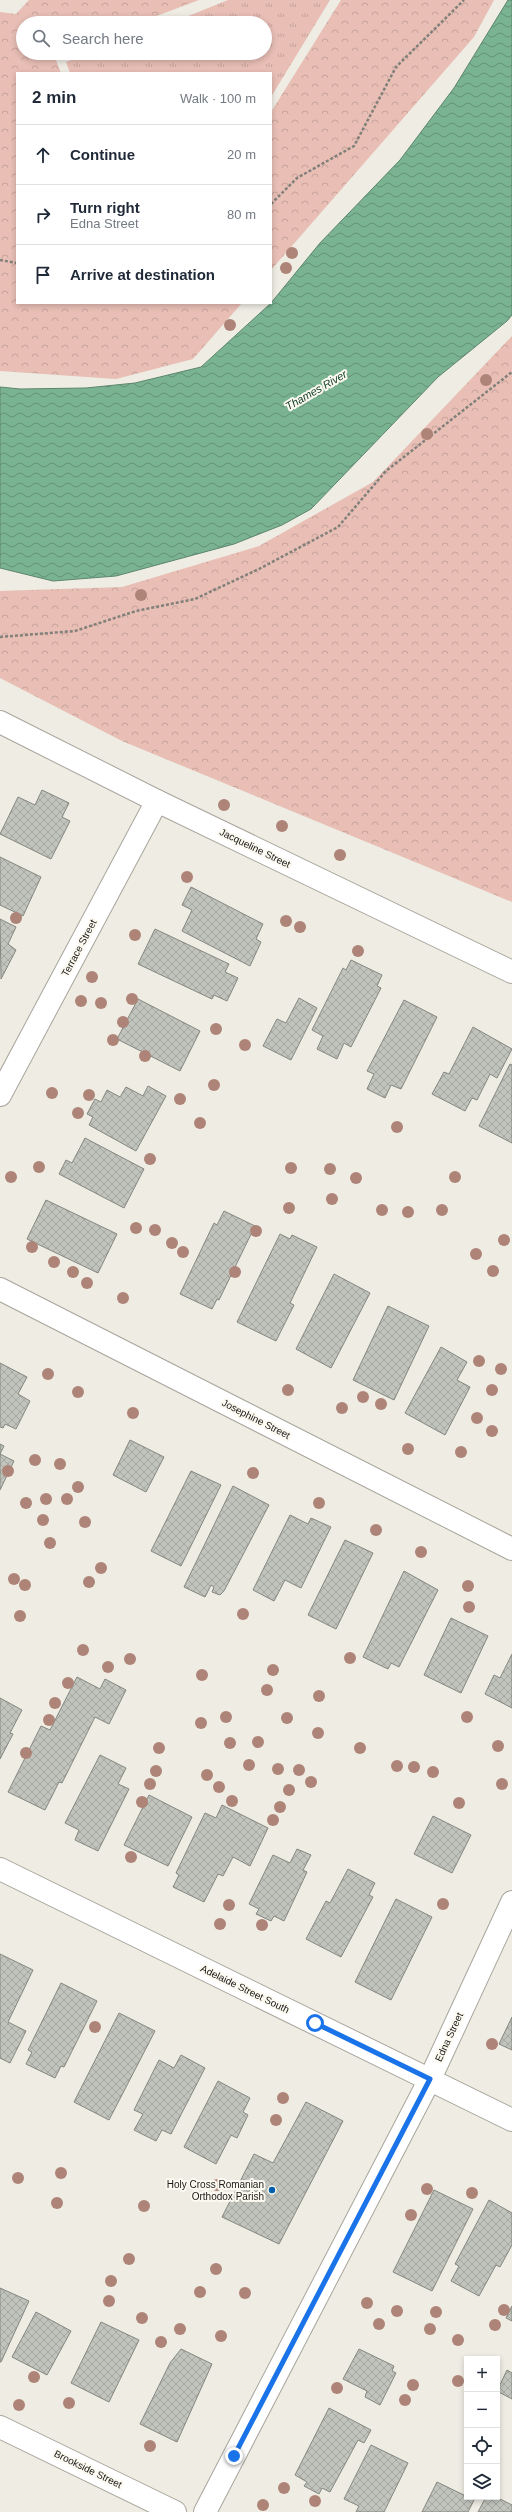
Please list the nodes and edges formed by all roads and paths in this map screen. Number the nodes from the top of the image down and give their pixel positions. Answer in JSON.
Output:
{"nodes":[{"id":1,"x":464,"y":0,"type":"edge"},
{"id":2,"x":272,"y":203,"type":"edge"},
{"id":3,"x":0,"y":260,"type":"edge"},
{"id":4,"x":16,"y":263,"type":"edge"},
{"id":5,"x":512,"y":372,"type":"edge"},
{"id":6,"x":0,"y":637,"type":"edge"},
{"id":7,"x":0,"y":722,"type":"edge"},
{"id":8,"x":157,"y":801,"type":"junction"},
{"id":9,"x":512,"y":972,"type":"edge"},
{"id":10,"x":0,"y":1095,"type":"edge"},
{"id":11,"x":0,"y":1289,"type":"edge"},
{"id":12,"x":512,"y":1549,"type":"edge"},
{"id":13,"x":0,"y":1869,"type":"edge"},
{"id":14,"x":512,"y":1902,"type":"edge"},
{"id":15,"x":430,"y":2079,"type":"junction"},
{"id":16,"x":512,"y":2120,"type":"edge"},
{"id":17,"x":0,"y":2427,"type":"edge"},
{"id":18,"x":175,"y":2512,"type":"edge"},
{"id":19,"x":205,"y":2512,"type":"edge"}],
"edges":[{"from":1,"to":2,"type":"path"},
{"from":3,"to":4,"type":"path"},
{"from":5,"to":6,"type":"path"},
{"from":7,"to":8,"type":"street","name":"Jacqueline Street"},
{"from":8,"to":9,"type":"street","name":"Jacqueline Street"},
{"from":8,"to":10,"type":"street","name":"Terrace Street"},
{"from":11,"to":12,"type":"street","name":"Josephine Street"},
{"from":13,"to":15,"type":"street","name":"Adelaide Street South"},
{"from":14,"to":15,"type":"street","name":"Edna Street"},
{"from":15,"to":16,"type":"street","name":"Adelaide Street South"},
{"from":15,"to":19,"type":"street","name":"Edna Street"},
{"from":17,"to":18,"type":"street","name":"Brookside Street"}]}
